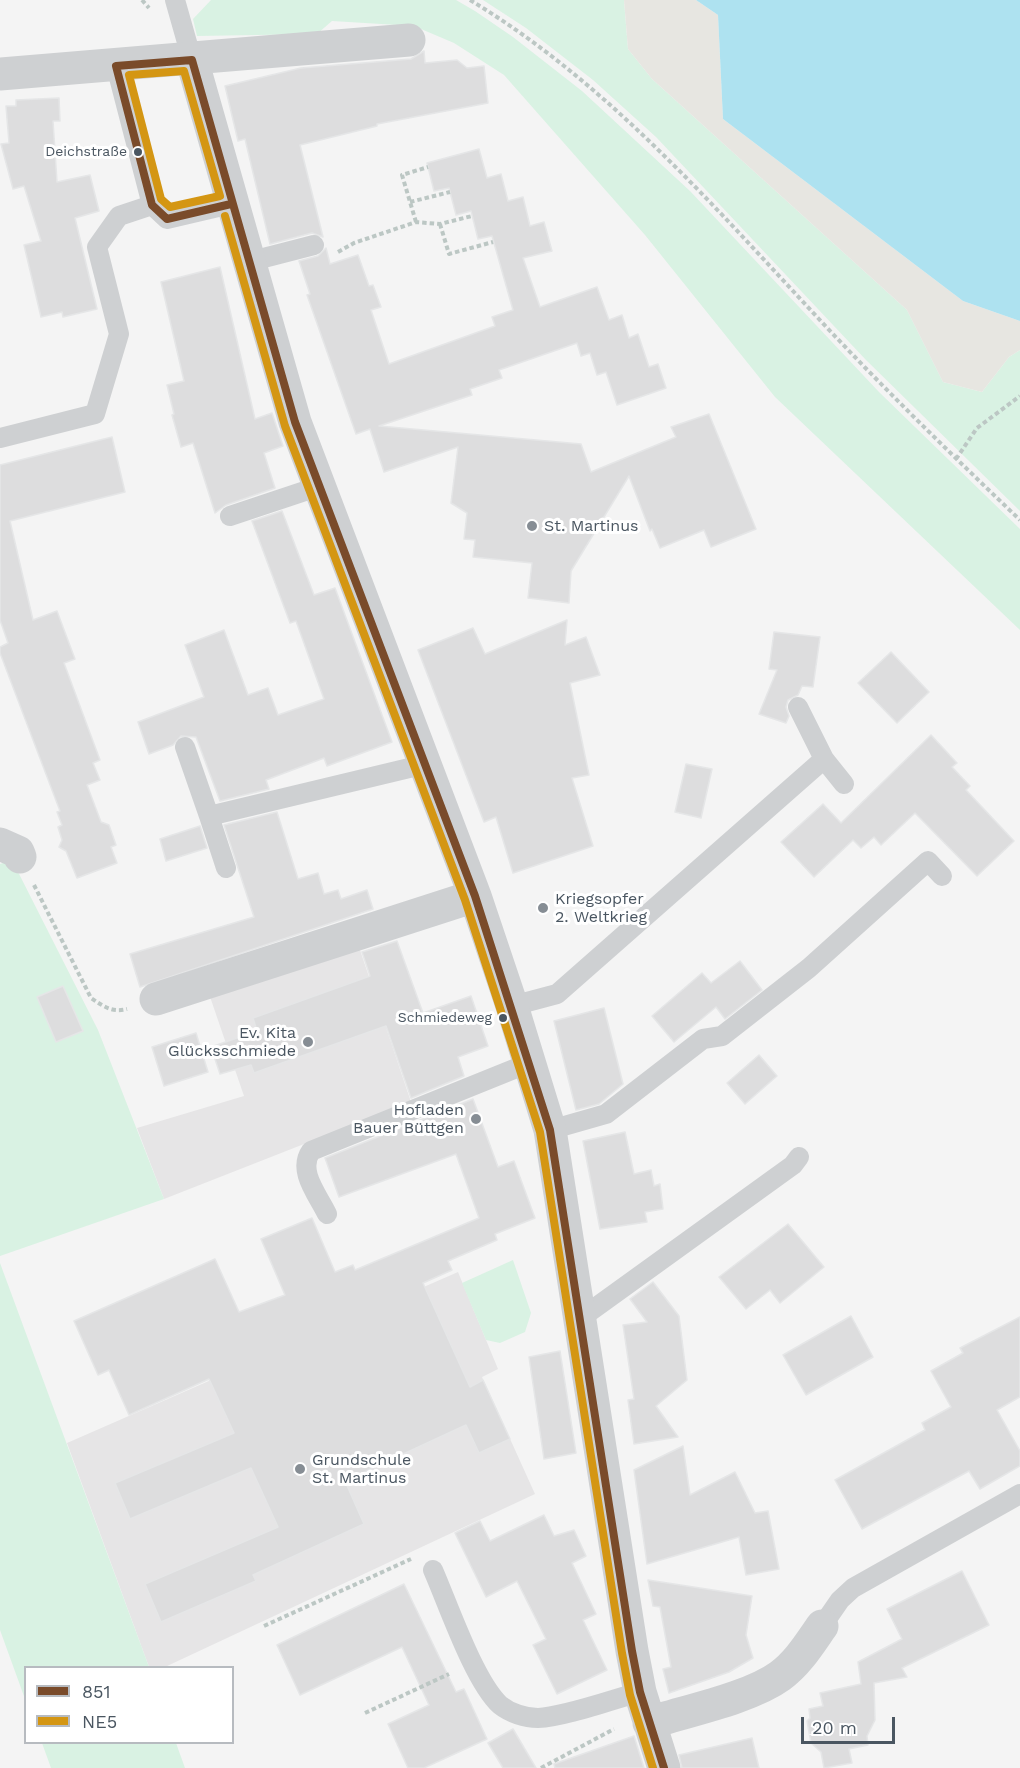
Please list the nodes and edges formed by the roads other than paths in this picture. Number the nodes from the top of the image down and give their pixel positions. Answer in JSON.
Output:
{"nodes":[{"id":1,"x":175,"y":0,"type":"edge"},
{"id":2,"x":409,"y":40,"type":"dead end"},
{"id":3,"x":192,"y":60,"type":"junction"},
{"id":4,"x":116,"y":66,"type":"junction"},
{"id":5,"x":0,"y":74,"type":"edge"},
{"id":6,"x":231,"y":204,"type":"junction"},
{"id":7,"x":152,"y":206,"type":"junction"},
{"id":8,"x":314,"y":245,"type":"dead end"},
{"id":9,"x":248,"y":262,"type":"junction"},
{"id":10,"x":0,"y":438,"type":"edge"},
{"id":11,"x":320,"y":486,"type":"junction"},
{"id":12,"x":231,"y":516,"type":"dead end"},
{"id":13,"x":798,"y":707,"type":"dead end"},
{"id":14,"x":185,"y":747,"type":"dead end"},
{"id":15,"x":824,"y":759,"type":"junction"},
{"id":16,"x":426,"y":764,"type":"junction"},
{"id":17,"x":844,"y":784,"type":"dead end"},
{"id":18,"x":209,"y":816,"type":"junction"},
{"id":19,"x":226,"y":868,"type":"dead end"},
{"id":20,"x":942,"y":876,"type":"dead end"},
{"id":21,"x":475,"y":896,"type":"junction"},
{"id":22,"x":156,"y":999,"type":"road end"},
{"id":23,"x":512,"y":1005,"type":"junction"},
{"id":24,"x":530,"y":1063,"type":"junction"},
{"id":25,"x":550,"y":1130,"type":"junction"},
{"id":26,"x":799,"y":1157,"type":"dead end"},
{"id":27,"x":327,"y":1214,"type":"dead end"},
{"id":28,"x":581,"y":1318,"type":"junction"},
{"id":29,"x":1020,"y":1494,"type":"edge"},
{"id":30,"x":433,"y":1570,"type":"road end"},
{"id":31,"x":822,"y":1626,"type":"joint"},
{"id":32,"x":645,"y":1708,"type":"junction"},
{"id":33,"x":664,"y":1768,"type":"edge"}],
"edges":[{"from":1,"to":3,"type":"lane"},
{"from":2,"to":3,"type":"street"},
{"from":3,"to":4,"type":"street"},
{"from":3,"to":6,"type":"street"},
{"from":4,"to":5,"type":"street"},
{"from":4,"to":7,"type":"lane"},
{"from":6,"to":7,"type":"lane"},
{"from":6,"to":9,"type":"street"},
{"from":7,"to":10,"type":"lane"},
{"from":8,"to":9,"type":"lane"},
{"from":9,"to":11,"type":"street"},
{"from":11,"to":12,"type":"lane"},
{"from":11,"to":16,"type":"street"},
{"from":13,"to":15,"type":"lane"},
{"from":14,"to":18,"type":"lane"},
{"from":15,"to":17,"type":"lane"},
{"from":15,"to":23,"type":"lane"},
{"from":16,"to":18,"type":"lane"},
{"from":16,"to":21,"type":"street"},
{"from":18,"to":19,"type":"lane"},
{"from":20,"to":25,"type":"lane"},
{"from":21,"to":22,"type":"street"},
{"from":21,"to":23,"type":"street"},
{"from":23,"to":24,"type":"street"},
{"from":24,"to":25,"type":"street"},
{"from":24,"to":27,"type":"lane"},
{"from":25,"to":28,"type":"street"},
{"from":26,"to":28,"type":"lane"},
{"from":28,"to":32,"type":"street"},
{"from":29,"to":31,"type":"lane"},
{"from":30,"to":32,"type":"lane"},
{"from":31,"to":32,"type":"street"},
{"from":32,"to":33,"type":"street"}]}
